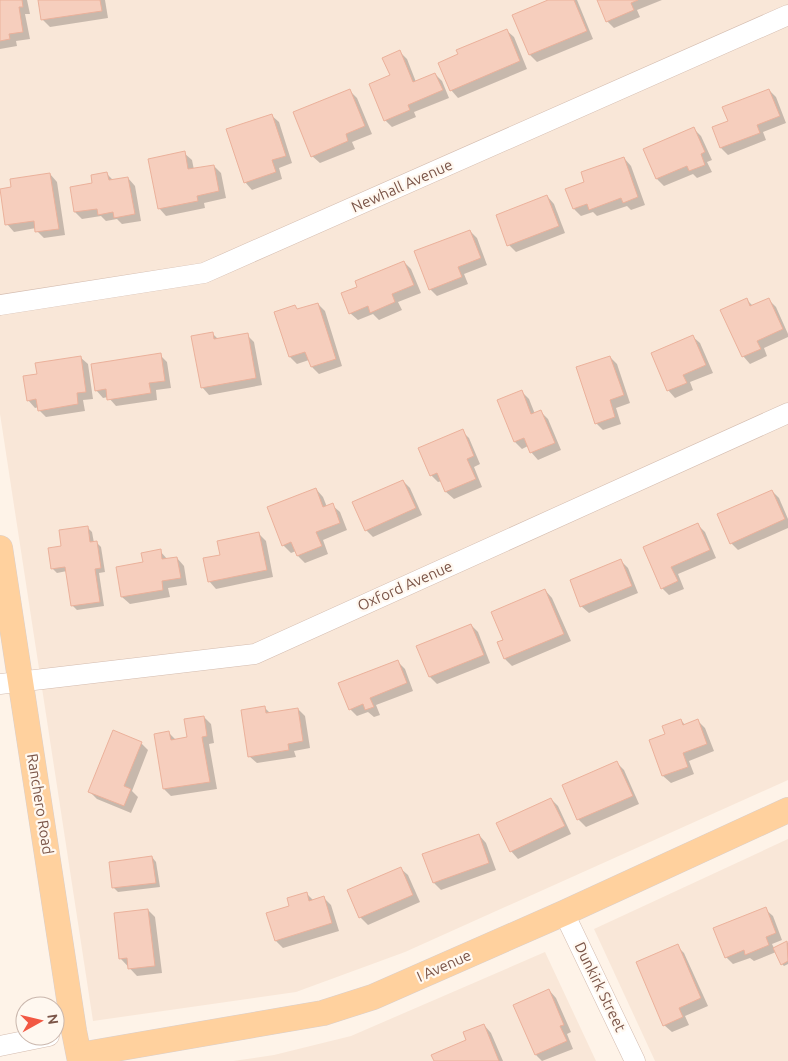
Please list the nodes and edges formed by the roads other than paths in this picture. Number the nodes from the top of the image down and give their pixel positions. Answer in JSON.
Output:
{"nodes":[{"id":1,"x":788,"y":15,"type":"edge"},
{"id":2,"x":0,"y":305,"type":"edge"},
{"id":3,"x":788,"y":413,"type":"edge"},
{"id":4,"x":0,"y":548,"type":"edge"},
{"id":5,"x":11,"y":683,"type":"edge"},
{"id":6,"x":788,"y":810,"type":"edge"},
{"id":7,"x":564,"y":913,"type":"junction"},
{"id":8,"x":58,"y":996,"type":"edge"},
{"id":9,"x":65,"y":1035,"type":"edge"},
{"id":10,"x":15,"y":1043,"type":"edge"},
{"id":11,"x":0,"y":1046,"type":"edge"},
{"id":12,"x":80,"y":1058,"type":"edge"},
{"id":13,"x":635,"y":1061,"type":"edge"}],
"edges":[{"from":1,"to":2,"type":"street","name":"Newhall Avenue"},
{"from":3,"to":5,"type":"street","name":"Oxford Avenue"},
{"from":4,"to":5,"type":"main road","name":"Ranchero Road"},
{"from":5,"to":8,"type":"main road","name":"Ranchero Road"},
{"from":6,"to":7,"type":"main road","name":"I Avenue"},
{"from":7,"to":12,"type":"main road","name":"I Avenue"},
{"from":7,"to":13,"type":"street","name":"Dunkirk Street"},
{"from":9,"to":12,"type":"main road","name":"Ranchero Road"},
{"from":10,"to":11,"type":"street"}]}
